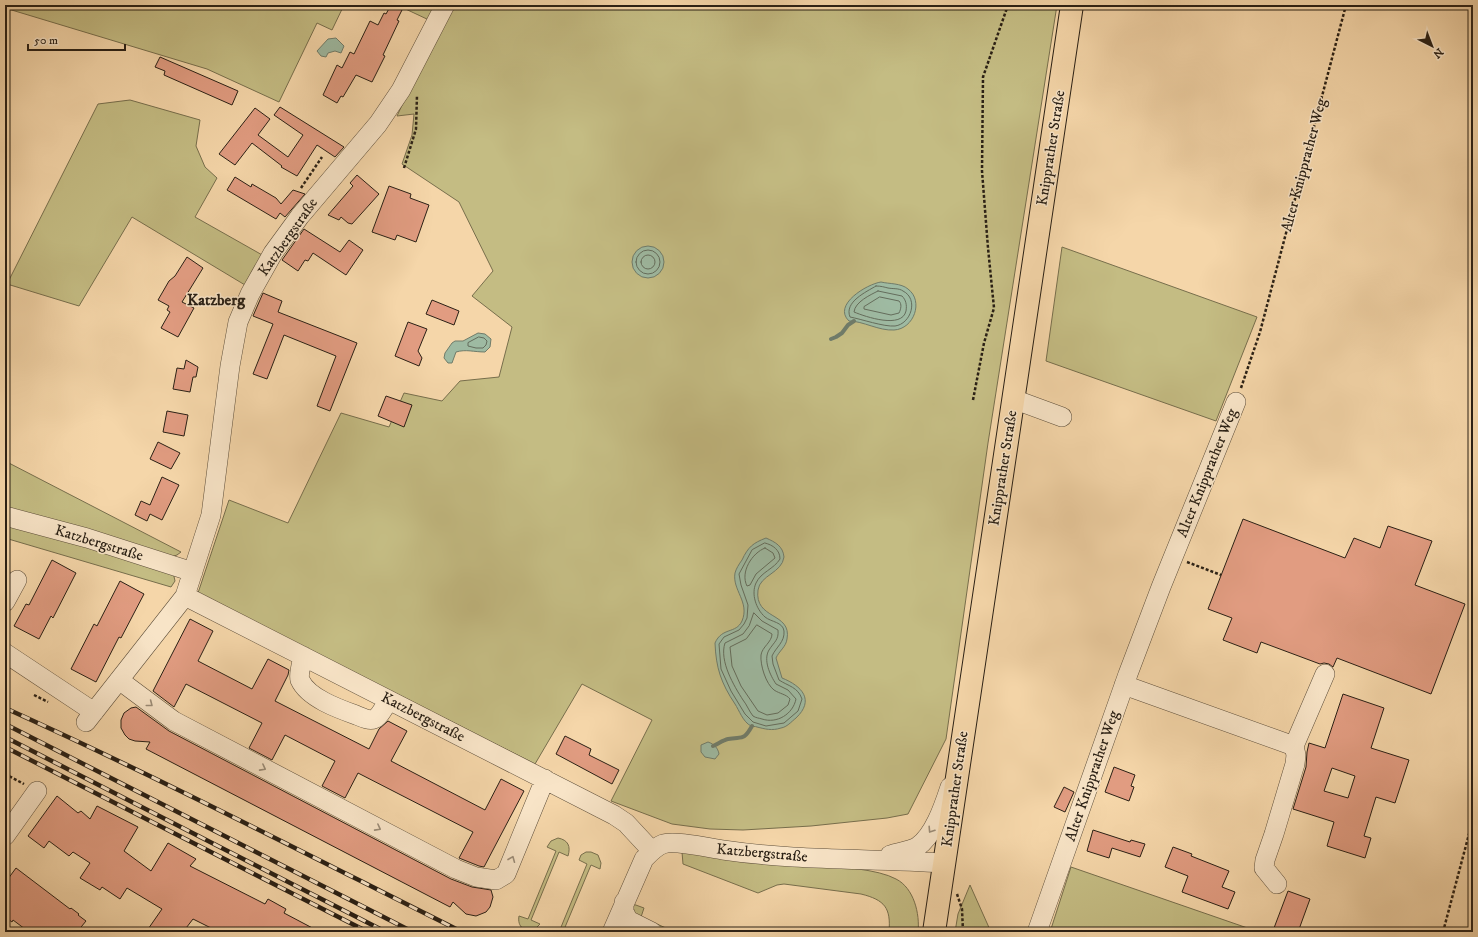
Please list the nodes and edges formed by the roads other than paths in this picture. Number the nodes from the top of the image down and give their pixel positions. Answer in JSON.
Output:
{"nodes":[{"id":1,"x":445,"y":5,"type":"edge"},
{"id":2,"x":1072,"y":5,"type":"edge"},
{"id":3,"x":1013,"y":399,"type":"junction"},
{"id":4,"x":1236,"y":402,"type":"road end"},
{"id":5,"x":1062,"y":417,"type":"dead end"},
{"id":6,"x":5,"y":516,"type":"edge"},
{"id":7,"x":193,"y":572,"type":"junction"},
{"id":8,"x":17,"y":580,"type":"dead end"},
{"id":9,"x":185,"y":596,"type":"junction"},
{"id":10,"x":5,"y":602,"type":"edge"},
{"id":11,"x":5,"y":653,"type":"edge"},
{"id":12,"x":303,"y":656,"type":"junction"},
{"id":13,"x":1325,"y":674,"type":"dead end"},
{"id":14,"x":119,"y":680,"type":"junction"},
{"id":15,"x":1124,"y":685,"type":"junction"},
{"id":16,"x":389,"y":700,"type":"junction"},
{"id":17,"x":1294,"y":746,"type":"junction"},
{"id":18,"x":958,"y":768,"type":"junction"},
{"id":19,"x":545,"y":780,"type":"junction"},
{"id":20,"x":32,"y":788,"type":"road end"},
{"id":21,"x":12,"y":812,"type":"edge"},
{"id":22,"x":5,"y":836,"type":"edge"},
{"id":23,"x":652,"y":851,"type":"junction"},
{"id":24,"x":875,"y":859,"type":"junction"},
{"id":25,"x":944,"y":863,"type":"junction"},
{"id":26,"x":1277,"y":884,"type":"dead end"},
{"id":27,"x":627,"y":918,"type":"edge"},
{"id":28,"x":612,"y":932,"type":"edge"},
{"id":29,"x":652,"y":932,"type":"edge"},
{"id":30,"x":934,"y":932,"type":"edge"},
{"id":31,"x":1036,"y":932,"type":"edge"}],
"edges":[{"from":1,"to":7,"type":"street","name":"Katzbergstraße"},
{"from":2,"to":3,"type":"main road","name":"Knipprather Straße"},
{"from":3,"to":5,"type":"street"},
{"from":3,"to":18,"type":"main road","name":"Knipprather Straße"},
{"from":4,"to":15,"type":"street","name":"Alter Knipprather Weg"},
{"from":6,"to":7,"type":"street","name":"Katzbergstraße"},
{"from":7,"to":9,"type":"street","name":"Katzbergstraße"},
{"from":8,"to":10,"type":"street"},
{"from":9,"to":12,"type":"street","name":"Katzbergstraße"},
{"from":9,"to":14,"type":"street","name":"Katzbergstraße"},
{"from":11,"to":14,"type":"street","name":"Katzbergstraße"},
{"from":12,"to":16,"type":"street","name":"Katzbergstraße"},
{"from":12,"to":16,"type":"street"},
{"from":13,"to":17,"type":"street"},
{"from":14,"to":19,"type":"street","one_way":true},
{"from":15,"to":17,"type":"street"},
{"from":15,"to":31,"type":"street","name":"Alter Knipprather Weg"},
{"from":16,"to":19,"type":"street","name":"Katzbergstraße"},
{"from":17,"to":26,"type":"street"},
{"from":18,"to":24,"type":"street","name":"Katzbergstraße","one_way":true},
{"from":18,"to":25,"type":"main road","name":"Knipprather Straße"},
{"from":19,"to":23,"type":"street","name":"Katzbergstraße"},
{"from":20,"to":21,"type":"street"},
{"from":21,"to":22,"type":"street"},
{"from":23,"to":24,"type":"street","name":"Katzbergstraße"},
{"from":23,"to":27,"type":"street"},
{"from":24,"to":25,"type":"street","name":"Katzbergstraße"},
{"from":25,"to":30,"type":"main road","name":"Knipprather Straße"},
{"from":27,"to":28,"type":"street"},
{"from":27,"to":29,"type":"street"}]}
